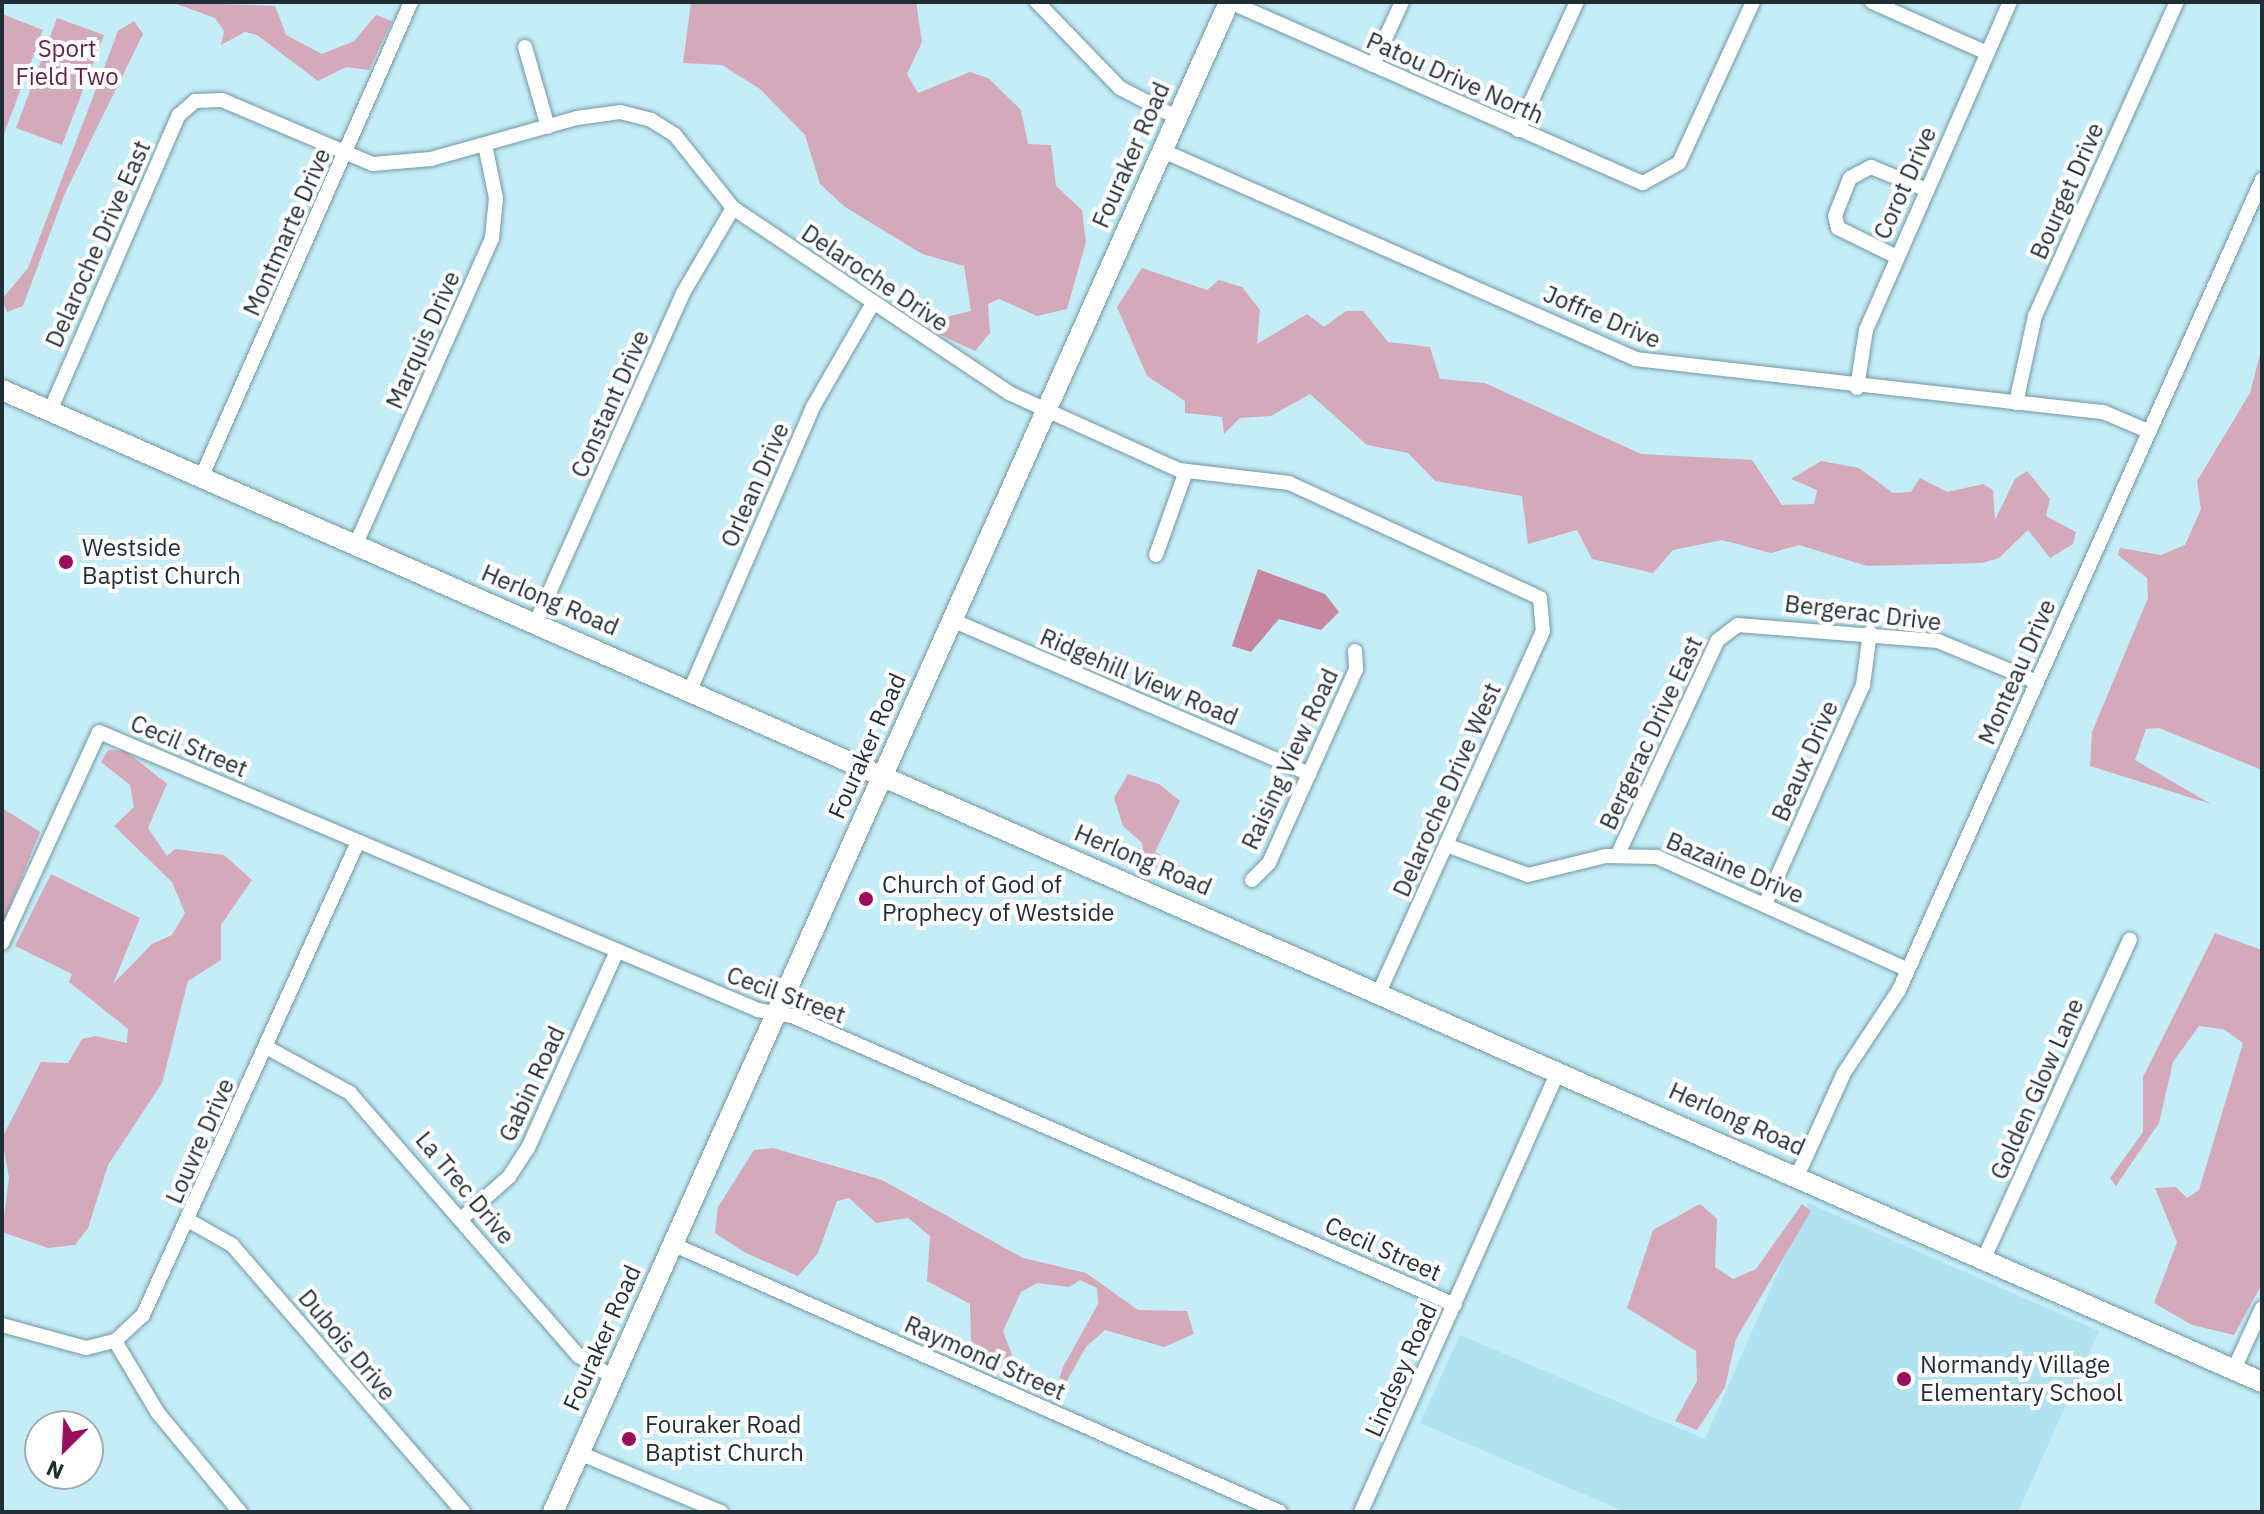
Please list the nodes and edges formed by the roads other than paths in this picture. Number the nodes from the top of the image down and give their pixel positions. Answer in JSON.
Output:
{"nodes":[{"id":1,"x":411,"y":2,"type":"edge"},
{"id":2,"x":1037,"y":2,"type":"edge"},
{"id":3,"x":1229,"y":2,"type":"edge"},
{"id":4,"x":1402,"y":2,"type":"edge"},
{"id":5,"x":1577,"y":2,"type":"edge"},
{"id":6,"x":1753,"y":2,"type":"edge"},
{"id":7,"x":1872,"y":2,"type":"edge"},
{"id":8,"x":2010,"y":2,"type":"edge"},
{"id":9,"x":2177,"y":2,"type":"edge"},
{"id":10,"x":525,"y":47,"type":"dead end"},
{"id":11,"x":1987,"y":53,"type":"junction"},
{"id":12,"x":1373,"y":65,"type":"junction"},
{"id":13,"x":195,"y":101,"type":"joint"},
{"id":14,"x":1176,"y":117,"type":"junction"},
{"id":15,"x":548,"y":127,"type":"junction"},
{"id":16,"x":1518,"y":130,"type":"junction"},
{"id":17,"x":485,"y":145,"type":"junction"},
{"id":18,"x":1161,"y":150,"type":"junction"},
{"id":19,"x":346,"y":153,"type":"junction"},
{"id":20,"x":2262,"y":180,"type":"edge"},
{"id":21,"x":1927,"y":190,"type":"junction"},
{"id":22,"x":733,"y":208,"type":"junction"},
{"id":23,"x":1897,"y":257,"type":"junction"},
{"id":24,"x":873,"y":303,"type":"junction"},
{"id":25,"x":1857,"y":388,"type":"junction"},
{"id":26,"x":2,"y":390,"type":"edge"},
{"id":27,"x":2016,"y":403,"type":"junction"},
{"id":28,"x":1046,"y":409,"type":"junction"},
{"id":29,"x":50,"y":411,"type":"junction"},
{"id":30,"x":2148,"y":431,"type":"junction"},
{"id":31,"x":1186,"y":471,"type":"junction"},
{"id":32,"x":201,"y":478,"type":"junction"},
{"id":33,"x":355,"y":546,"type":"junction"},
{"id":34,"x":1156,"y":555,"type":"dead end"},
{"id":35,"x":1543,"y":604,"type":"joint"},
{"id":36,"x":952,"y":620,"type":"junction"},
{"id":37,"x":536,"y":622,"type":"junction"},
{"id":38,"x":1726,"y":631,"type":"joint"},
{"id":39,"x":1870,"y":632,"type":"junction"},
{"id":40,"x":1355,"y":651,"type":"dead end"},
{"id":41,"x":2037,"y":682,"type":"junction"},
{"id":42,"x":690,"y":690,"type":"junction"},
{"id":43,"x":1309,"y":774,"type":"junction"},
{"id":44,"x":882,"y":775,"type":"junction"},
{"id":45,"x":358,"y":842,"type":"junction"},
{"id":46,"x":1446,"y":845,"type":"junction"},
{"id":47,"x":1618,"y":854,"type":"junction"},
{"id":48,"x":1252,"y":880,"type":"dead end"},
{"id":49,"x":1765,"y":904,"type":"junction"},
{"id":50,"x":2130,"y":940,"type":"dead end"},
{"id":51,"x":2,"y":943,"type":"edge"},
{"id":52,"x":617,"y":951,"type":"junction"},
{"id":53,"x":1908,"y":970,"type":"junction"},
{"id":54,"x":1380,"y":991,"type":"junction"},
{"id":55,"x":775,"y":1013,"type":"junction"},
{"id":56,"x":266,"y":1047,"type":"junction"},
{"id":57,"x":1559,"y":1070,"type":"junction"},
{"id":58,"x":1798,"y":1174,"type":"junction"},
{"id":59,"x":461,"y":1219,"type":"junction"},
{"id":60,"x":188,"y":1220,"type":"junction"},
{"id":61,"x":672,"y":1244,"type":"junction"},
{"id":62,"x":1985,"y":1256,"type":"junction"},
{"id":63,"x":1455,"y":1305,"type":"junction"},
{"id":64,"x":2262,"y":1308,"type":"edge"},
{"id":65,"x":2,"y":1325,"type":"edge"},
{"id":66,"x":115,"y":1341,"type":"junction"},
{"id":67,"x":2234,"y":1369,"type":"junction"},
{"id":68,"x":613,"y":1377,"type":"junction"},
{"id":69,"x":2262,"y":1382,"type":"edge"},
{"id":70,"x":579,"y":1453,"type":"junction"},
{"id":71,"x":240,"y":1512,"type":"edge"},
{"id":72,"x":463,"y":1512,"type":"edge"},
{"id":73,"x":553,"y":1512,"type":"edge"},
{"id":74,"x":721,"y":1512,"type":"edge"},
{"id":75,"x":1280,"y":1512,"type":"edge"},
{"id":76,"x":1361,"y":1512,"type":"edge"}],
"edges":[{"from":1,"to":19,"type":"street","name":"Montmarte Drive"},
{"from":2,"to":14,"type":"street"},
{"from":3,"to":12,"type":"street","name":"Patou Drive North"},
{"from":3,"to":14,"type":"street","name":"Fouraker Road"},
{"from":4,"to":12,"type":"street"},
{"from":5,"to":16,"type":"street"},
{"from":6,"to":16,"type":"street","name":"Patou Drive North"},
{"from":7,"to":11,"type":"street"},
{"from":8,"to":11,"type":"street","name":"Corot Drive"},
{"from":9,"to":27,"type":"street","name":"Bourget Drive"},
{"from":10,"to":15,"type":"street"},
{"from":11,"to":21,"type":"street","name":"Corot Drive"},
{"from":12,"to":16,"type":"street","name":"Patou Drive North"},
{"from":13,"to":19,"type":"street","name":"Delaroche Drive"},
{"from":13,"to":29,"type":"street","name":"Delaroche Drive East"},
{"from":14,"to":18,"type":"street","name":"Fouraker Road"},
{"from":15,"to":17,"type":"street","name":"Delaroche Drive"},
{"from":15,"to":22,"type":"street","name":"Delaroche Drive"},
{"from":17,"to":19,"type":"street","name":"Delaroche Drive"},
{"from":17,"to":33,"type":"street","name":"Marquis Drive"},
{"from":18,"to":25,"type":"street","name":"Joffre Drive"},
{"from":18,"to":28,"type":"street","name":"Fouraker Road"},
{"from":19,"to":32,"type":"street","name":"Montmarte Drive"},
{"from":20,"to":30,"type":"street","name":"Monteau Drive"},
{"from":21,"to":23,"type":"street","name":"Corot Drive"},
{"from":21,"to":23,"type":"street"},
{"from":22,"to":24,"type":"street","name":"Delaroche Drive"},
{"from":22,"to":37,"type":"street","name":"Constant Drive"},
{"from":23,"to":25,"type":"street","name":"Corot Drive"},
{"from":24,"to":28,"type":"street","name":"Delaroche Drive"},
{"from":24,"to":42,"type":"street","name":"Orlean Drive"},
{"from":25,"to":27,"type":"street","name":"Joffre Drive"},
{"from":26,"to":29,"type":"street","name":"Herlong Road"},
{"from":27,"to":30,"type":"street","name":"Joffre Drive"},
{"from":28,"to":31,"type":"street","name":"Delaroche Drive"},
{"from":28,"to":36,"type":"street","name":"Fouraker Road"},
{"from":29,"to":32,"type":"street","name":"Herlong Road"},
{"from":30,"to":41,"type":"street","name":"Monteau Drive"},
{"from":31,"to":34,"type":"street"},
{"from":31,"to":35,"type":"street","name":"Delaroche Drive"},
{"from":32,"to":33,"type":"street","name":"Herlong Road"},
{"from":33,"to":37,"type":"street","name":"Herlong Road"},
{"from":35,"to":46,"type":"street","name":"Delaroche Drive West"},
{"from":36,"to":43,"type":"street","name":"Ridgehill View Road"},
{"from":36,"to":44,"type":"street","name":"Fouraker Road"},
{"from":37,"to":42,"type":"street","name":"Herlong Road"},
{"from":38,"to":39,"type":"street","name":"Bergerac Drive"},
{"from":38,"to":47,"type":"street","name":"Bergerac Drive East"},
{"from":39,"to":41,"type":"street","name":"Bergerac Drive"},
{"from":39,"to":49,"type":"street","name":"Beaux Drive"},
{"from":40,"to":43,"type":"street","name":"Raising View Road"},
{"from":41,"to":53,"type":"street","name":"Monteau Drive"},
{"from":42,"to":44,"type":"street","name":"Herlong Road"},
{"from":43,"to":48,"type":"street","name":"Raising View Road"},
{"from":44,"to":54,"type":"street","name":"Herlong Road"},
{"from":44,"to":55,"type":"street","name":"Fouraker Road"},
{"from":45,"to":51,"type":"street","name":"Cecil Street"},
{"from":45,"to":52,"type":"street","name":"Cecil Street"},
{"from":45,"to":56,"type":"street","name":"Louvre Drive"},
{"from":46,"to":47,"type":"street","name":"Bazaine Drive"},
{"from":46,"to":54,"type":"street","name":"Delaroche Drive West"},
{"from":47,"to":49,"type":"street","name":"Bazaine Drive"},
{"from":49,"to":53,"type":"street","name":"Bazaine Drive"},
{"from":50,"to":62,"type":"street","name":"Golden Glow Lane"},
{"from":52,"to":55,"type":"street","name":"Cecil Street"},
{"from":52,"to":59,"type":"street","name":"Gabin Road"},
{"from":53,"to":58,"type":"street","name":"Monteau Drive"},
{"from":54,"to":57,"type":"street","name":"Herlong Road"},
{"from":55,"to":61,"type":"street","name":"Fouraker Road"},
{"from":55,"to":63,"type":"street","name":"Cecil Street"},
{"from":56,"to":59,"type":"street","name":"La Trec Drive"},
{"from":56,"to":60,"type":"street","name":"Louvre Drive"},
{"from":57,"to":58,"type":"street","name":"Herlong Road"},
{"from":57,"to":63,"type":"street","name":"Lindsey Road"},
{"from":58,"to":62,"type":"street","name":"Herlong Road"},
{"from":59,"to":68,"type":"street","name":"La Trec Drive"},
{"from":60,"to":66,"type":"street","name":"Louvre Drive"},
{"from":60,"to":72,"type":"street","name":"Dubois Drive"},
{"from":61,"to":68,"type":"street","name":"Fouraker Road"},
{"from":61,"to":75,"type":"street","name":"Raymond Street"},
{"from":62,"to":67,"type":"street","name":"Herlong Road"},
{"from":63,"to":76,"type":"street","name":"Lindsey Road"},
{"from":64,"to":67,"type":"street"},
{"from":65,"to":66,"type":"street"},
{"from":66,"to":71,"type":"street"},
{"from":67,"to":69,"type":"street","name":"Herlong Road"},
{"from":68,"to":70,"type":"street","name":"Fouraker Road"},
{"from":70,"to":73,"type":"street","name":"Fouraker Road"},
{"from":70,"to":74,"type":"street"}]}
